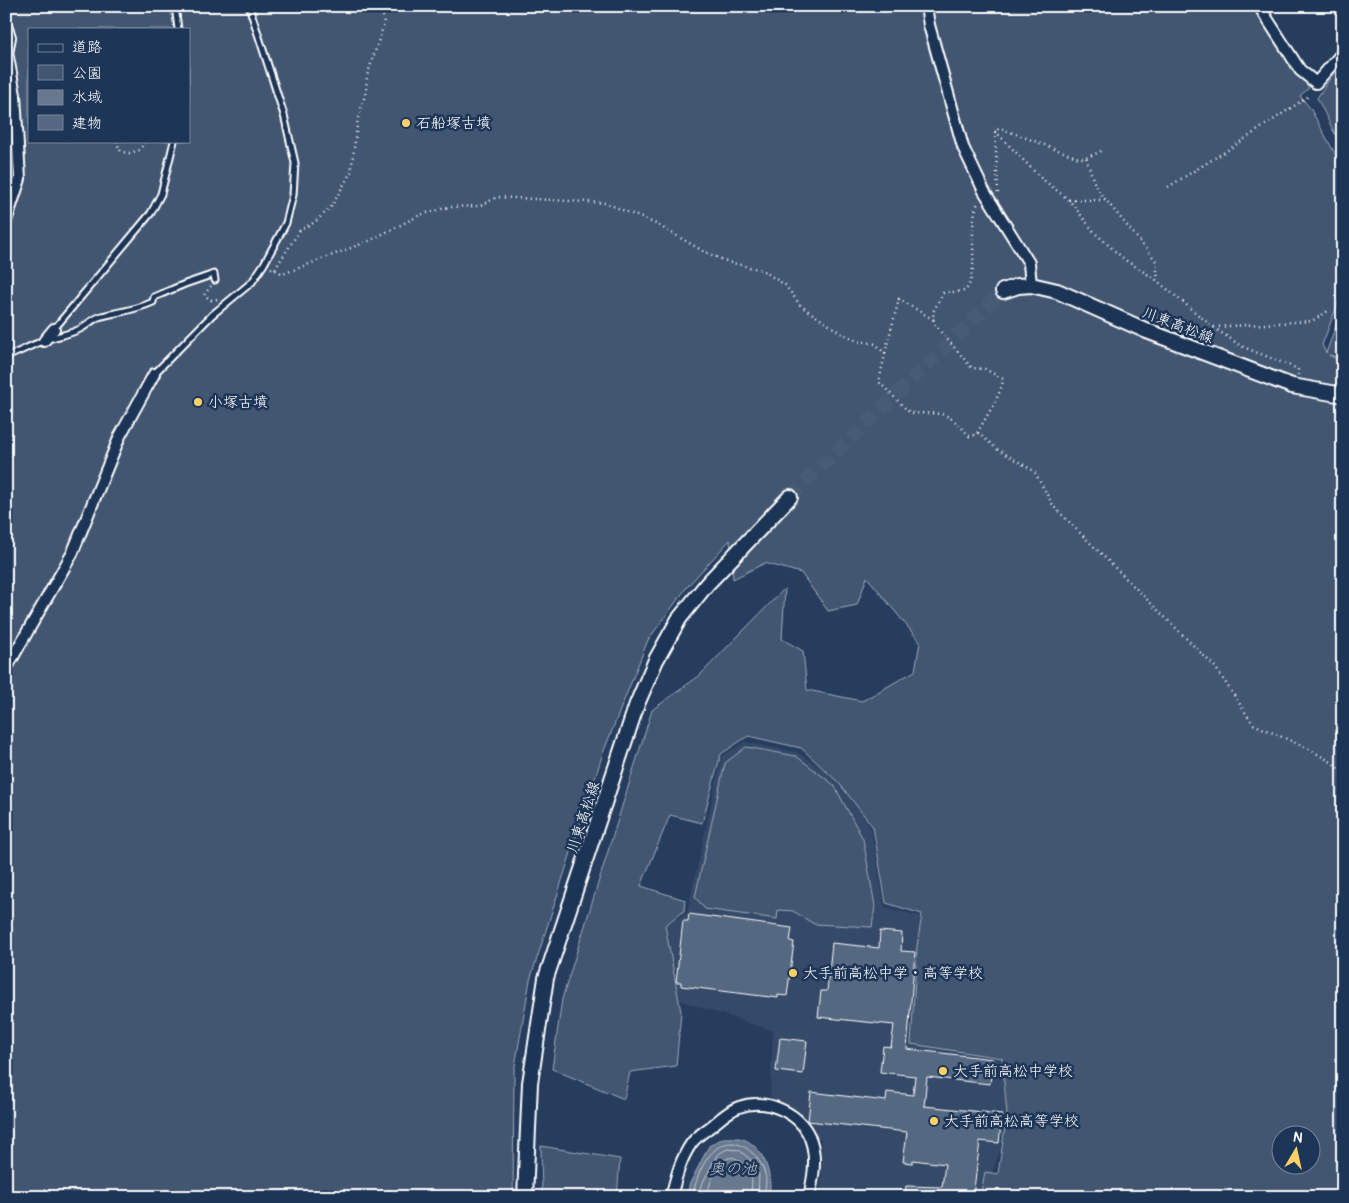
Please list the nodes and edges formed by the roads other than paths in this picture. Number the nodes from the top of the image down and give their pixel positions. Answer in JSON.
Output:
{"nodes":[{"id":1,"x":175,"y":6,"type":"edge"},
{"id":2,"x":249,"y":6,"type":"edge"},
{"id":3,"x":926,"y":6,"type":"edge"},
{"id":4,"x":1259,"y":6,"type":"edge"},
{"id":5,"x":6,"y":26,"type":"edge"},
{"id":6,"x":178,"y":28,"type":"edge"},
{"id":7,"x":1343,"y":52,"type":"edge"},
{"id":8,"x":7,"y":59,"type":"edge"},
{"id":9,"x":174,"y":142,"type":"edge"},
{"id":10,"x":6,"y":220,"type":"edge"},
{"id":11,"x":215,"y":280,"type":"road end"},
{"id":12,"x":1031,"y":285,"type":"junction"},
{"id":13,"x":1003,"y":291,"type":"tunnel mouth"},
{"id":14,"x":54,"y":329,"type":"joint"},
{"id":15,"x":44,"y":341,"type":"junction"},
{"id":16,"x":6,"y":357,"type":"edge"},
{"id":17,"x":154,"y":374,"type":"joint"},
{"id":18,"x":1343,"y":395,"type":"edge"},
{"id":19,"x":790,"y":497,"type":"tunnel mouth"},
{"id":20,"x":6,"y":670,"type":"edge"},
{"id":21,"x":525,"y":1197,"type":"edge"},
{"id":22,"x":670,"y":1197,"type":"edge"},
{"id":23,"x":809,"y":1197,"type":"edge"}],
"edges":[{"from":1,"to":6,"type":"lane"},
{"from":2,"to":17,"type":"lane"},
{"from":3,"to":12,"type":"street"},
{"from":4,"to":7,"type":"street"},
{"from":5,"to":8,"type":"street"},
{"from":8,"to":10,"type":"street"},
{"from":9,"to":14,"type":"lane"},
{"from":11,"to":15,"type":"lane"},
{"from":12,"to":13,"type":"main road","name":"川東高松線"},
{"from":12,"to":18,"type":"main road","name":"川東高松線"},
{"from":14,"to":15,"type":"street"},
{"from":15,"to":16,"type":"lane"},
{"from":17,"to":20,"type":"street"},
{"from":19,"to":21,"type":"main road","name":"川東高松線"},
{"from":22,"to":23,"type":"street"}]}
